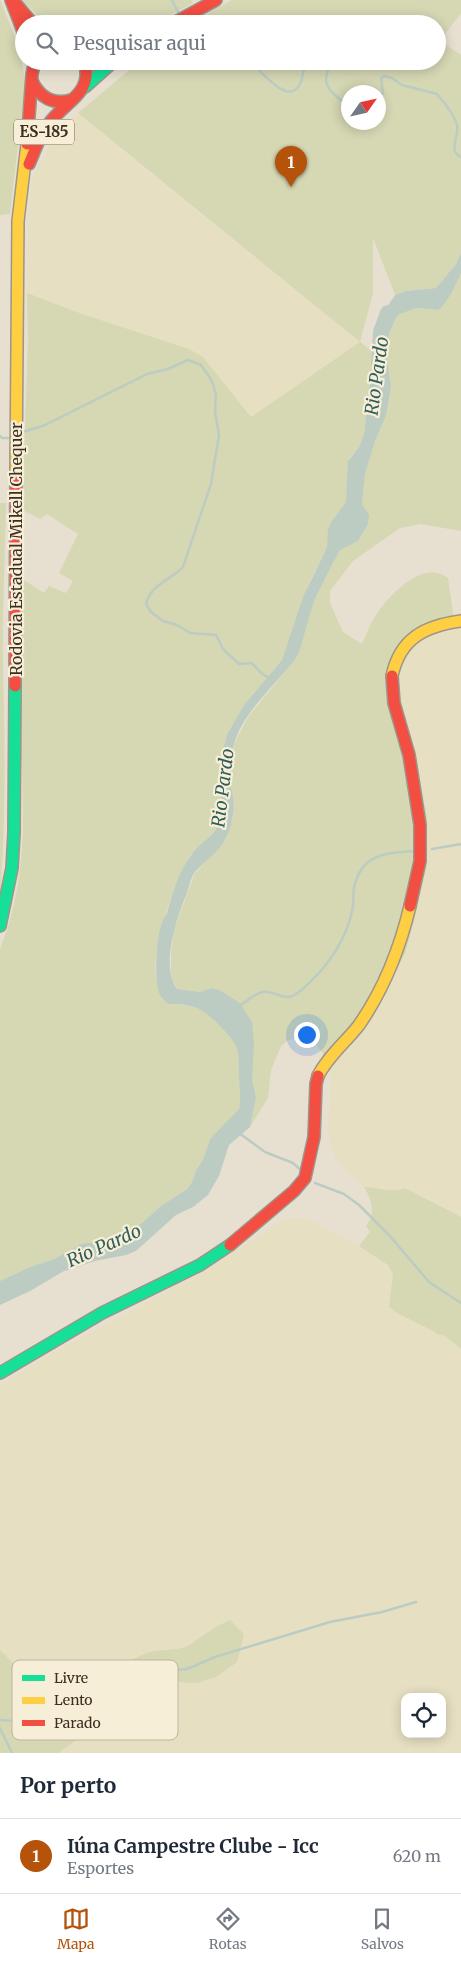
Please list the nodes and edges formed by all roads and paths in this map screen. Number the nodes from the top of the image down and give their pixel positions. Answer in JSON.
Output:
{"nodes":[{"id":1,"x":12,"y":0,"type":"edge"},
{"id":2,"x":216,"y":0,"type":"edge"},
{"id":3,"x":17,"y":15,"type":"edge"},
{"id":4,"x":26,"y":15,"type":"edge"},
{"id":5,"x":189,"y":15,"type":"edge"},
{"id":6,"x":31,"y":70,"type":"edge"},
{"id":7,"x":33,"y":70,"type":"edge"},
{"id":8,"x":86,"y":70,"type":"edge"},
{"id":9,"x":104,"y":70,"type":"edge"},
{"id":10,"x":32,"y":78,"type":"junction"},
{"id":11,"x":85,"y":87,"type":"junction"},
{"id":12,"x":72,"y":100,"type":"junction"},
{"id":13,"x":25,"y":171,"type":"junction"},
{"id":14,"x":461,"y":621,"type":"edge"},
{"id":15,"x":0,"y":926,"type":"edge"},
{"id":16,"x":0,"y":1373,"type":"edge"}],
"edges":[{"from":1,"to":3,"type":"main road"},
{"from":1,"to":4,"type":"main road"},
{"from":2,"to":5,"type":"main road"},
{"from":6,"to":10,"type":"main road"},
{"from":7,"to":10,"type":"main road","number":"ES-185"},
{"from":8,"to":11,"type":"main road"},
{"from":9,"to":11,"type":"main road","number":"ES-185"},
{"from":10,"to":12,"type":"main road","number":"ES-185"},
{"from":10,"to":13,"type":"main road","number":"ES-185"},
{"from":11,"to":12,"type":"main road","number":"ES-185"},
{"from":12,"to":13,"type":"main road","number":"ES-185"},
{"from":13,"to":15,"type":"main road","name":"Rodovia Estadual Mikell Chequer","number":"ES-185"},
{"from":14,"to":16,"type":"main road"}]}
